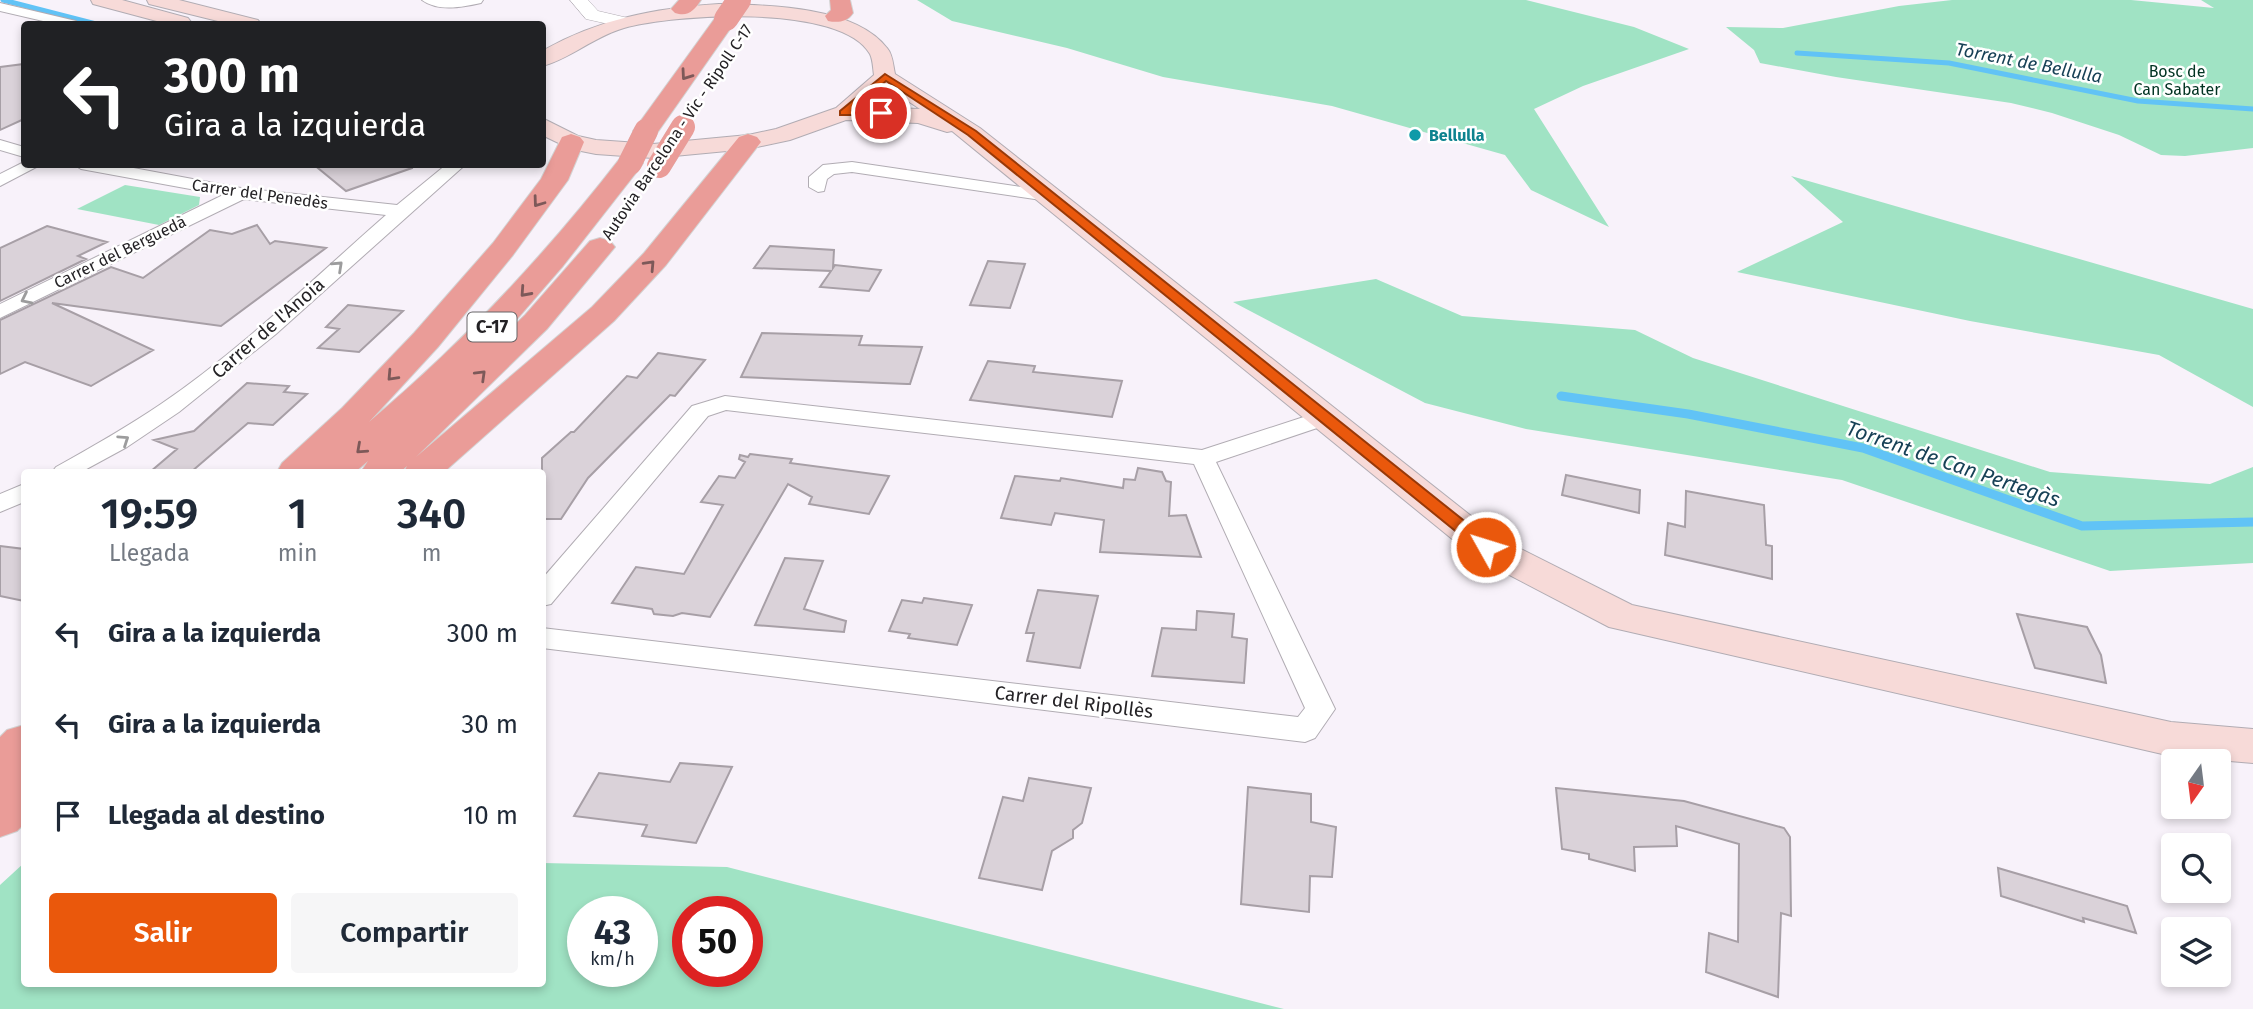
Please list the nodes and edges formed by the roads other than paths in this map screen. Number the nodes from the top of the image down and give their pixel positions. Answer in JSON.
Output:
{"nodes":[{"id":1,"x":100,"y":0,"type":"edge"},
{"id":2,"x":156,"y":0,"type":"edge"},
{"id":3,"x":429,"y":0,"type":"edge"},
{"id":4,"x":476,"y":0,"type":"edge"},
{"id":5,"x":581,"y":4,"type":"edge"},
{"id":6,"x":687,"y":5,"type":"edge"},
{"id":7,"x":0,"y":8,"type":"edge"},
{"id":8,"x":838,"y":8,"type":"edge"},
{"id":9,"x":747,"y":13,"type":"edge"},
{"id":10,"x":58,"y":21,"type":"edge"},
{"id":11,"x":179,"y":21,"type":"edge"},
{"id":12,"x":239,"y":21,"type":"edge"},
{"id":13,"x":622,"y":22,"type":"junction"},
{"id":14,"x":584,"y":36,"type":"junction"},
{"id":15,"x":546,"y":58,"type":"edge"},
{"id":16,"x":885,"y":77,"type":"junction"},
{"id":17,"x":698,"y":105,"type":"dead end"},
{"id":18,"x":844,"y":113,"type":"junction"},
{"id":19,"x":546,"y":127,"type":"edge"},
{"id":20,"x":972,"y":133,"type":"junction"},
{"id":21,"x":570,"y":142,"type":"junction"},
{"id":22,"x":748,"y":142,"type":"junction"},
{"id":23,"x":0,"y":145,"type":"edge"},
{"id":24,"x":21,"y":151,"type":"edge"},
{"id":25,"x":645,"y":164,"type":"junction"},
{"id":26,"x":26,"y":168,"type":"edge"},
{"id":27,"x":103,"y":168,"type":"edge"},
{"id":28,"x":453,"y":168,"type":"edge"},
{"id":29,"x":0,"y":181,"type":"edge"},
{"id":30,"x":818,"y":187,"type":"dead end"},
{"id":31,"x":241,"y":193,"type":"junction"},
{"id":32,"x":1048,"y":196,"type":"junction"},
{"id":33,"x":399,"y":212,"type":"junction"},
{"id":34,"x":0,"y":312,"type":"edge"},
{"id":35,"x":1324,"y":418,"type":"junction"},
{"id":36,"x":1203,"y":458,"type":"junction"},
{"id":37,"x":70,"y":469,"type":"edge"},
{"id":38,"x":298,"y":469,"type":"edge"},
{"id":39,"x":336,"y":469,"type":"edge"},
{"id":40,"x":382,"y":469,"type":"edge"},
{"id":41,"x":425,"y":469,"type":"edge"},
{"id":42,"x":21,"y":494,"type":"edge"},
{"id":43,"x":0,"y":504,"type":"edge"},
{"id":44,"x":546,"y":592,"type":"edge"},
{"id":45,"x":546,"y":638,"type":"edge"},
{"id":46,"x":21,"y":717,"type":"edge"},
{"id":47,"x":0,"y":736,"type":"edge"},
{"id":48,"x":2253,"y":746,"type":"edge"},
{"id":49,"x":21,"y":747,"type":"edge"},
{"id":50,"x":0,"y":765,"type":"edge"},
{"id":51,"x":21,"y":797,"type":"edge"},
{"id":52,"x":0,"y":816,"type":"edge"},
{"id":53,"x":21,"y":826,"type":"edge"},
{"id":54,"x":0,"y":845,"type":"edge"}],
"edges":[{"from":1,"to":11,"type":"main road"},
{"from":2,"to":12,"type":"main road"},
{"from":3,"to":4,"type":"street"},
{"from":5,"to":13,"type":"street"},
{"from":5,"to":14,"type":"street"},
{"from":6,"to":8,"type":"main road"},
{"from":6,"to":13,"type":"main road"},
{"from":7,"to":10,"type":"street"},
{"from":8,"to":16,"type":"main road"},
{"from":9,"to":25,"type":"highway","name":"Autovia Barcelona - Vic - Ripoll C-17","number":"C-17","one_way":true,"bridge":true},
{"from":13,"to":14,"type":"main road"},
{"from":14,"to":15,"type":"main road"},
{"from":16,"to":18,"type":"main road"},
{"from":16,"to":20,"type":"main road"},
{"from":17,"to":25,"type":"highway","name":"Autovia Barcelona - Vic - Ripoll C-17","number":"C-17","bridge":true},
{"from":18,"to":20,"type":"main road"},
{"from":18,"to":22,"type":"main road"},
{"from":19,"to":21,"type":"main road"},
{"from":20,"to":32,"type":"main road"},
{"from":21,"to":22,"type":"main road"},
{"from":21,"to":38,"type":"highway","one_way":true},
{"from":41,"to":22,"type":"highway","one_way":true},
{"from":23,"to":24,"type":"street"},
{"from":25,"to":39,"type":"highway","name":"Autovia Barcelona - Vic - Ripoll C-17","number":"C-17","one_way":true},
{"from":40,"to":25,"type":"highway","name":"Autovia Barcelona - Vic - Ripoll C-17","number":"C-17","one_way":true},
{"from":26,"to":29,"type":"street"},
{"from":27,"to":31,"type":"street","name":"Carrer del Penedès"},
{"from":28,"to":33,"type":"street","name":"Carrer de l'Anoia"},
{"from":30,"to":32,"type":"street"},
{"from":31,"to":33,"type":"street","name":"Carrer del Penedès"},
{"from":31,"to":34,"type":"street","name":"Carrer del Berguedà","one_way":true},
{"from":32,"to":35,"type":"main road"},
{"from":37,"to":33,"type":"street","name":"Carrer de l'Anoia","one_way":true},
{"from":35,"to":36,"type":"street"},
{"from":35,"to":48,"type":"main road"},
{"from":36,"to":44,"type":"street"},
{"from":36,"to":45,"type":"street","name":"Carrer del Ripollès"},
{"from":42,"to":43,"type":"street"},
{"from":46,"to":47,"type":"highway"},
{"from":49,"to":50,"type":"highway"},
{"from":51,"to":52,"type":"highway"},
{"from":53,"to":54,"type":"highway"}]}
